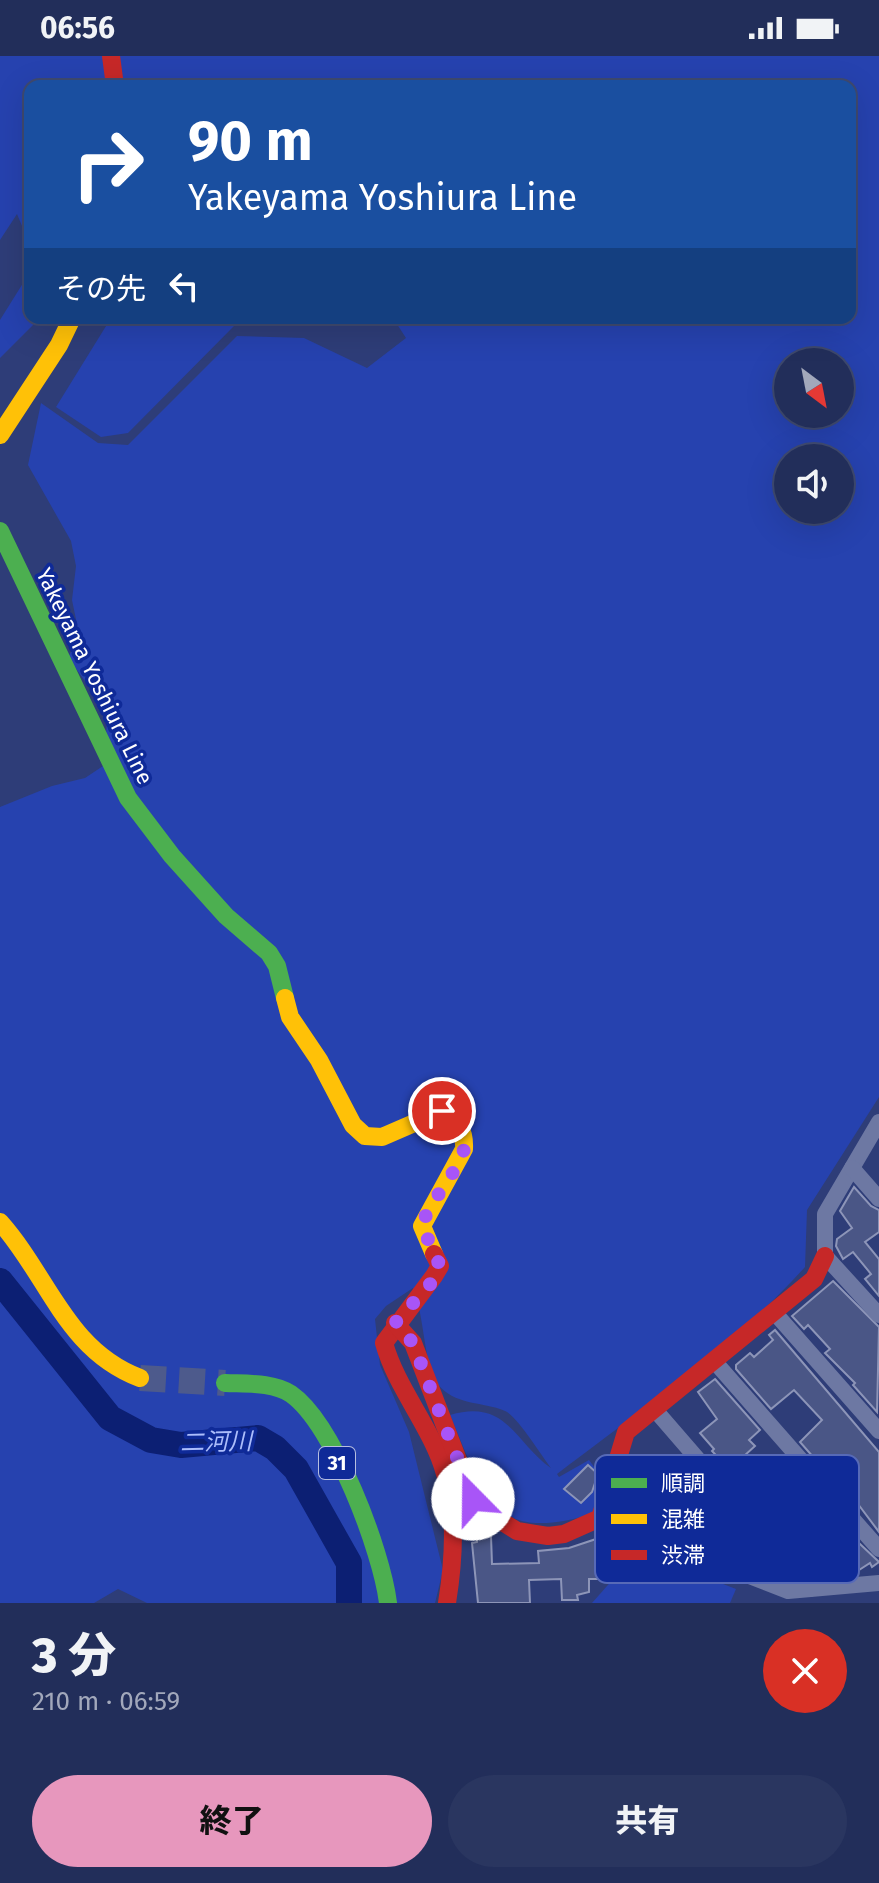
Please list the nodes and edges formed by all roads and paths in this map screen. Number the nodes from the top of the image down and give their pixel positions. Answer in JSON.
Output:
{"nodes":[{"id":1,"x":111,"y":56,"type":"edge"},
{"id":2,"x":114,"y":80,"type":"edge"},
{"id":3,"x":69,"y":324,"type":"edge"},
{"id":4,"x":0,"y":435,"type":"edge"},
{"id":5,"x":0,"y":531,"type":"edge"},
{"id":6,"x":879,"y":1122,"type":"edge"},
{"id":7,"x":852,"y":1168,"type":"junction"},
{"id":8,"x":879,"y":1199,"type":"edge"},
{"id":9,"x":0,"y":1222,"type":"edge"},
{"id":10,"x":825,"y":1256,"type":"junction"},
{"id":11,"x":774,"y":1312,"type":"junction"},
{"id":12,"x":879,"y":1315,"type":"edge"},
{"id":13,"x":395,"y":1323,"type":"junction"},
{"id":14,"x":715,"y":1362,"type":"junction"},
{"id":15,"x":140,"y":1378,"type":"tunnel mouth"},
{"id":16,"x":225,"y":1383,"type":"tunnel mouth"},
{"id":17,"x":656,"y":1411,"type":"junction"},
{"id":18,"x":879,"y":1431,"type":"edge"},
{"id":19,"x":619,"y":1455,"type":"edge"},
{"id":20,"x":694,"y":1455,"type":"edge"},
{"id":21,"x":797,"y":1455,"type":"edge"},
{"id":22,"x":595,"y":1521,"type":"edge"},
{"id":23,"x":859,"y":1526,"type":"edge"},
{"id":24,"x":879,"y":1549,"type":"edge"},
{"id":25,"x":767,"y":1583,"type":"edge"},
{"id":26,"x":805,"y":1583,"type":"edge"},
{"id":27,"x":879,"y":1583,"type":"edge"},
{"id":28,"x":810,"y":1589,"type":"junction"},
{"id":29,"x":388,"y":1603,"type":"edge"},
{"id":30,"x":447,"y":1603,"type":"edge"}],
"edges":[{"from":1,"to":2,"type":"main road"},
{"from":3,"to":4,"type":"main road"},
{"from":5,"to":13,"type":"main road","name":"Yakeyama Yoshiura Line"},
{"from":6,"to":7,"type":"street"},
{"from":7,"to":8,"type":"street"},
{"from":7,"to":10,"type":"street"},
{"from":9,"to":15,"type":"main road"},
{"from":10,"to":11,"type":"main road"},
{"from":10,"to":12,"type":"street"},
{"from":11,"to":14,"type":"main road"},
{"from":11,"to":18,"type":"street"},
{"from":13,"to":22,"type":"main road"},
{"from":13,"to":30,"type":"main road"},
{"from":14,"to":17,"type":"main road"},
{"from":14,"to":21,"type":"street"},
{"from":16,"to":29,"type":"main road","number":"31"},
{"from":17,"to":19,"type":"main road"},
{"from":17,"to":20,"type":"street"},
{"from":23,"to":24,"type":"street"},
{"from":25,"to":28,"type":"street"},
{"from":26,"to":28,"type":"street"},
{"from":27,"to":28,"type":"street"}]}
